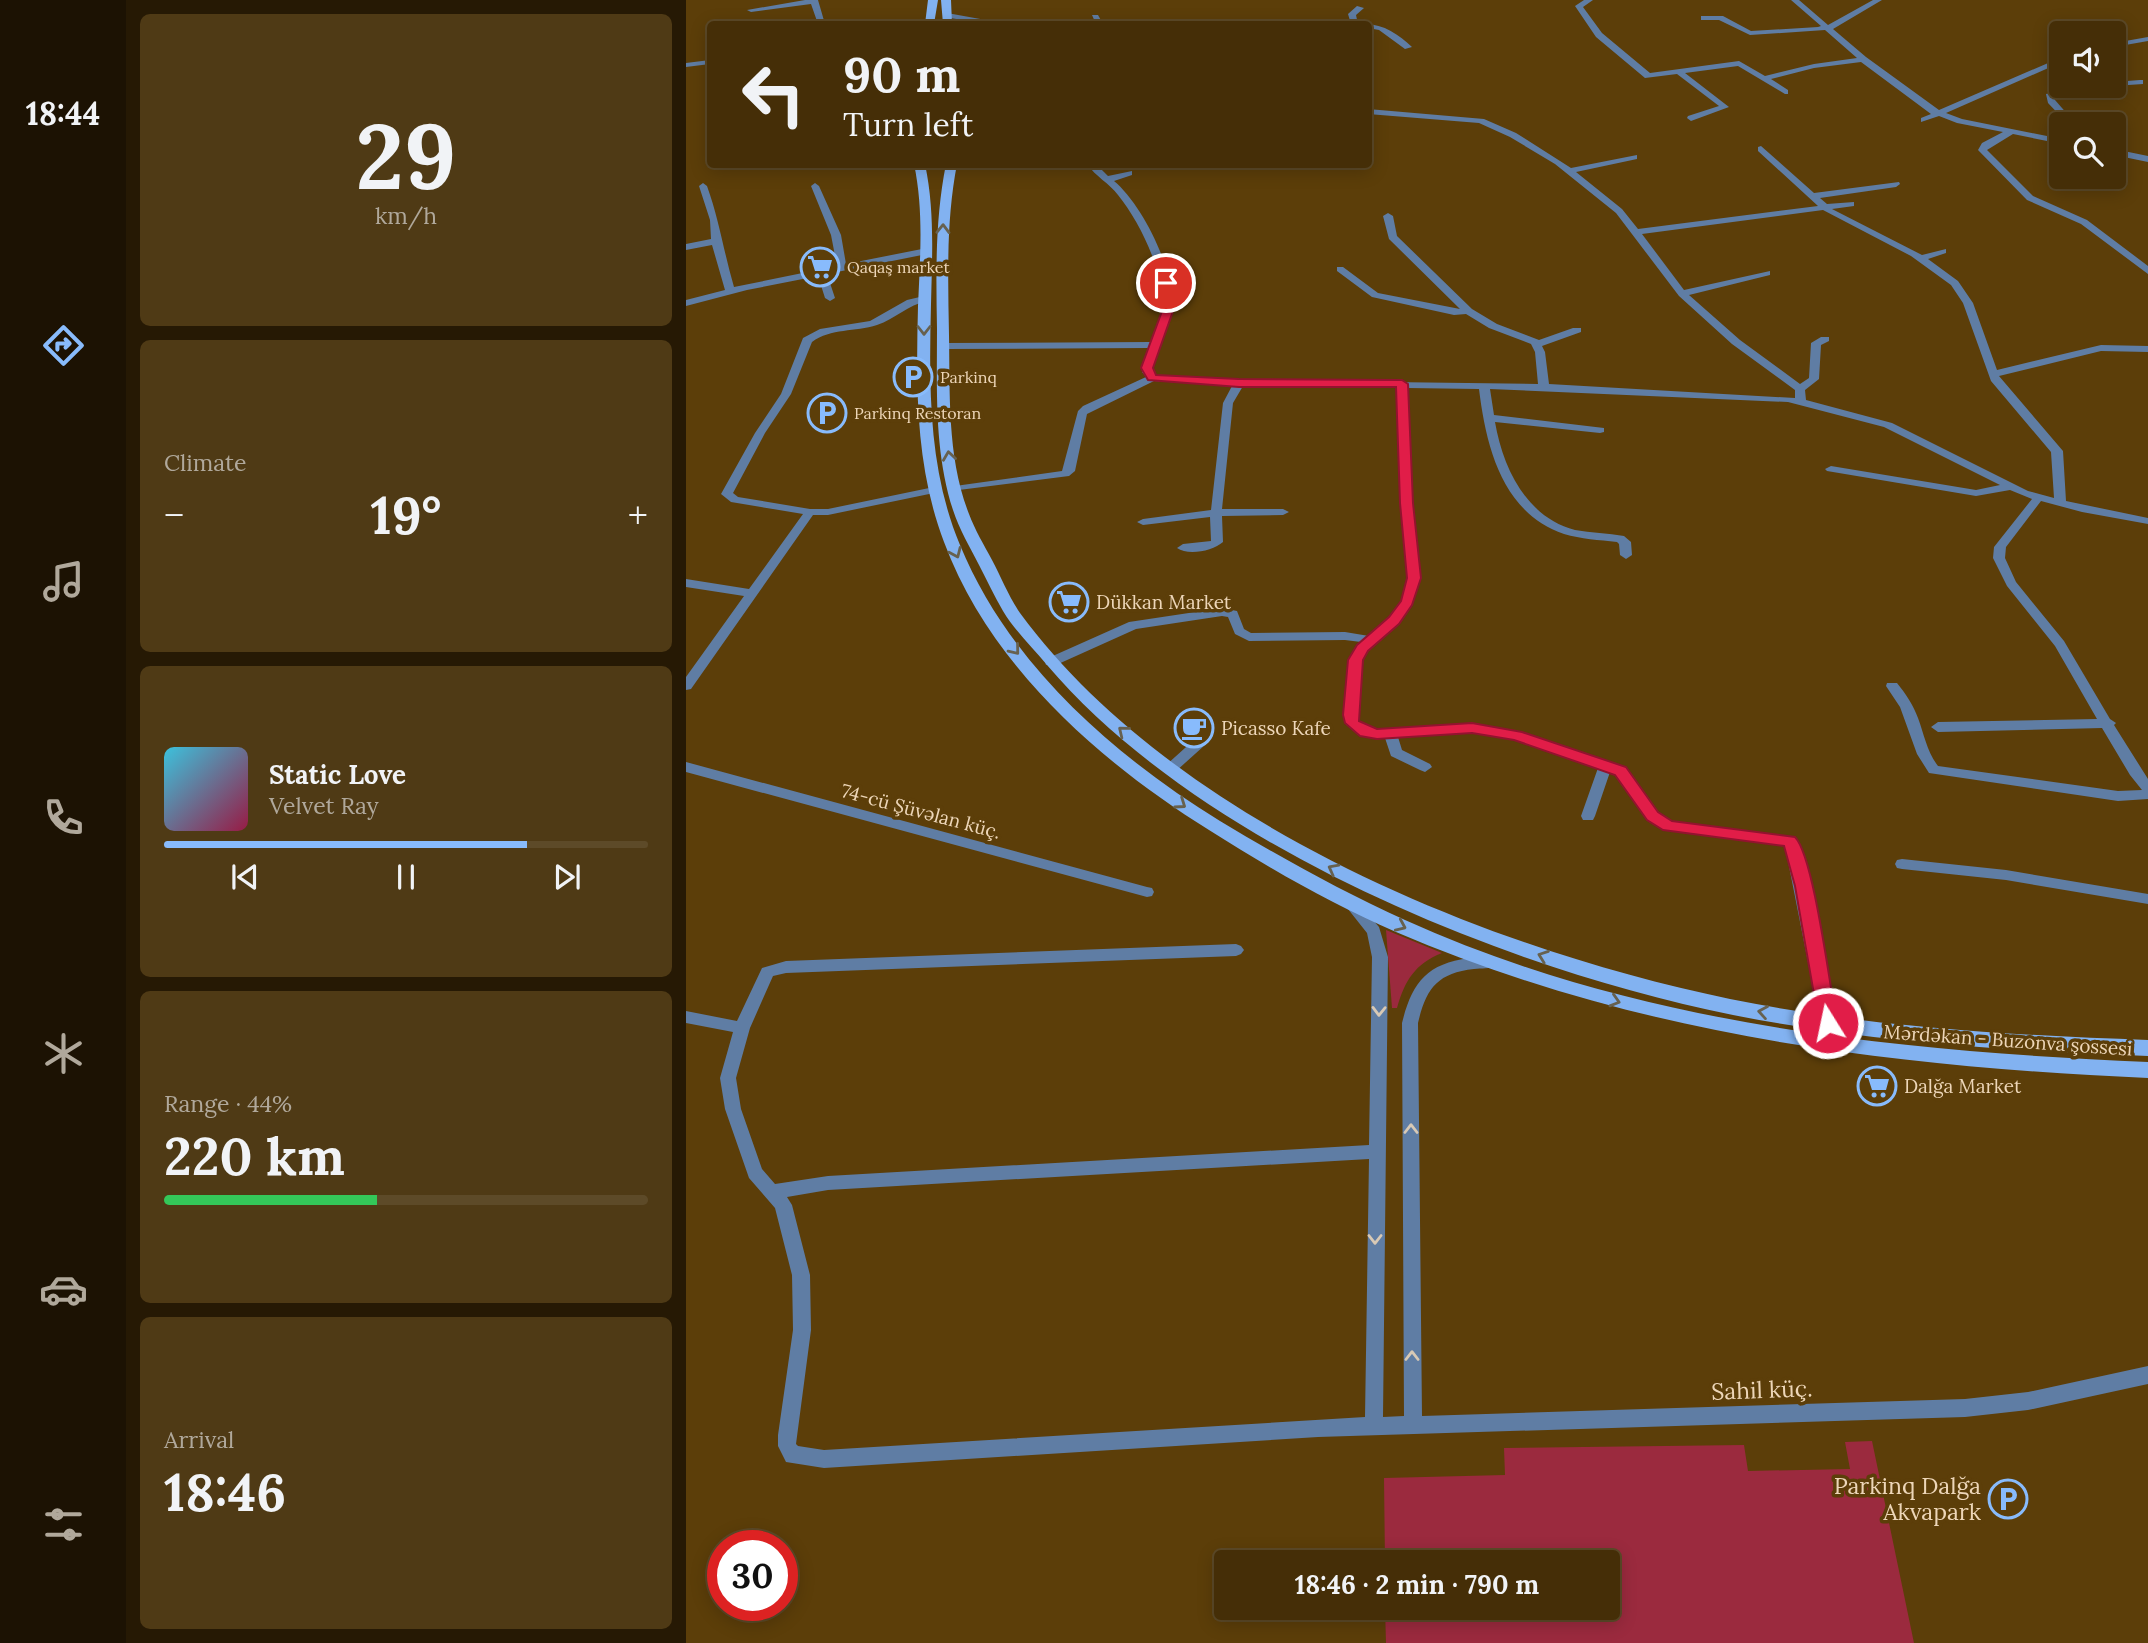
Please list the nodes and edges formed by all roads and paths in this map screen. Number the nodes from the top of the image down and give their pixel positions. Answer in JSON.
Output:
{"nodes":[{"id":1,"x":814,"y":0,"type":"edge"},
{"id":2,"x":933,"y":0,"type":"edge"},
{"id":3,"x":946,"y":0,"type":"edge"},
{"id":4,"x":1589,"y":0,"type":"edge"},
{"id":5,"x":1795,"y":0,"type":"edge"},
{"id":6,"x":1878,"y":0,"type":"edge"},
{"id":7,"x":1360,"y":8,"type":"dead end"},
{"id":8,"x":751,"y":10,"type":"dead end"},
{"id":9,"x":1704,"y":18,"type":"dead end"},
{"id":10,"x":947,"y":20,"type":"edge"},
{"id":11,"x":821,"y":21,"type":"edge"},
{"id":12,"x":930,"y":21,"type":"edge"},
{"id":13,"x":1353,"y":21,"type":"edge"},
{"id":14,"x":1372,"y":27,"type":"edge"},
{"id":15,"x":1826,"y":28,"type":"junction"},
{"id":16,"x":2148,"y":39,"type":"edge"},
{"id":17,"x":2126,"y":44,"type":"edge"},
{"id":18,"x":1408,"y":47,"type":"dead end"},
{"id":19,"x":1863,"y":59,"type":"junction"},
{"id":20,"x":707,"y":62,"type":"edge"},
{"id":21,"x":686,"y":65,"type":"edge"},
{"id":22,"x":2049,"y":65,"type":"edge"},
{"id":23,"x":1679,"y":73,"type":"junction"},
{"id":24,"x":1767,"y":78,"type":"junction"},
{"id":25,"x":2140,"y":82,"type":"dead end"},
{"id":26,"x":2126,"y":83,"type":"edge"},
{"id":27,"x":1785,"y":92,"type":"dead end"},
{"id":28,"x":2051,"y":98,"type":"edge"},
{"id":29,"x":2061,"y":112,"type":"edge"},
{"id":30,"x":1372,"y":114,"type":"edge"},
{"id":31,"x":1938,"y":114,"type":"junction"},
{"id":32,"x":1691,"y":118,"type":"dead end"},
{"id":33,"x":1924,"y":120,"type":"dead end"},
{"id":34,"x":2011,"y":132,"type":"junction"},
{"id":35,"x":2049,"y":139,"type":"edge"},
{"id":36,"x":1761,"y":149,"type":"dead end"},
{"id":37,"x":2126,"y":154,"type":"edge"},
{"id":38,"x":1634,"y":156,"type":"dead end"},
{"id":39,"x":2148,"y":159,"type":"edge"},
{"id":40,"x":920,"y":168,"type":"edge"},
{"id":41,"x":951,"y":168,"type":"edge"},
{"id":42,"x":1095,"y":168,"type":"edge"},
{"id":43,"x":1571,"y":171,"type":"junction"},
{"id":44,"x":1129,"y":173,"type":"dead end"},
{"id":45,"x":1106,"y":180,"type":"junction"},
{"id":46,"x":1896,"y":184,"type":"dead end"},
{"id":47,"x":703,"y":186,"type":"dead end"},
{"id":48,"x":815,"y":186,"type":"dead end"},
{"id":49,"x":1812,"y":196,"type":"junction"},
{"id":50,"x":1850,"y":204,"type":"dead end"},
{"id":51,"x":1824,"y":207,"type":"junction"},
{"id":52,"x":1388,"y":216,"type":"dead end"},
{"id":53,"x":1638,"y":232,"type":"junction"},
{"id":54,"x":716,"y":241,"type":"junction"},
{"id":55,"x":686,"y":247,"type":"edge"},
{"id":56,"x":927,"y":251,"type":"junction"},
{"id":57,"x":1943,"y":251,"type":"dead end"},
{"id":58,"x":1922,"y":258,"type":"junction"},
{"id":59,"x":842,"y":268,"type":"junction"},
{"id":60,"x":1340,"y":269,"type":"dead end"},
{"id":61,"x":2148,"y":271,"type":"edge"},
{"id":62,"x":822,"y":272,"type":"junction"},
{"id":63,"x":1767,"y":273,"type":"dead end"},
{"id":64,"x":730,"y":291,"type":"junction"},
{"id":65,"x":1682,"y":294,"type":"junction"},
{"id":66,"x":831,"y":298,"type":"dead end"},
{"id":67,"x":924,"y":299,"type":"junction"},
{"id":68,"x":686,"y":303,"type":"edge"},
{"id":69,"x":1468,"y":312,"type":"junction"},
{"id":70,"x":1577,"y":330,"type":"dead end"},
{"id":71,"x":1825,"y":339,"type":"dead end"},
{"id":72,"x":1537,"y":344,"type":"junction"},
{"id":73,"x":1154,"y":345,"type":"junction"},
{"id":74,"x":943,"y":346,"type":"junction"},
{"id":75,"x":2148,"y":349,"type":"edge"},
{"id":76,"x":1993,"y":374,"type":"junction"},
{"id":77,"x":1152,"y":378,"type":"junction"},
{"id":78,"x":1239,"y":383,"type":"junction"},
{"id":79,"x":1402,"y":384,"type":"junction"},
{"id":80,"x":1484,"y":385,"type":"junction"},
{"id":81,"x":1544,"y":387,"type":"junction"},
{"id":82,"x":1800,"y":395,"type":"junction"},
{"id":83,"x":1488,"y":418,"type":"junction"},
{"id":84,"x":1600,"y":430,"type":"dead end"},
{"id":85,"x":1832,"y":469,"type":"dead end"},
{"id":86,"x":2010,"y":487,"type":"junction"},
{"id":87,"x":955,"y":489,"type":"junction"},
{"id":88,"x":934,"y":490,"type":"junction"},
{"id":89,"x":2038,"y":498,"type":"junction"},
{"id":90,"x":2060,"y":504,"type":"junction"},
{"id":91,"x":810,"y":512,"type":"junction"},
{"id":92,"x":1283,"y":512,"type":"dead end"},
{"id":93,"x":1216,"y":513,"type":"junction"},
{"id":94,"x":2148,"y":521,"type":"edge"},
{"id":95,"x":1143,"y":522,"type":"dead end"},
{"id":96,"x":1184,"y":548,"type":"dead end"},
{"id":97,"x":1626,"y":555,"type":"dead end"},
{"id":98,"x":686,"y":583,"type":"edge"},
{"id":99,"x":752,"y":593,"type":"junction"},
{"id":100,"x":1371,"y":640,"type":"junction"},
{"id":101,"x":1051,"y":662,"type":"junction"},
{"id":102,"x":686,"y":686,"type":"edge"},
{"id":103,"x":1892,"y":686,"type":"dead end"},
{"id":104,"x":2109,"y":723,"type":"junction"},
{"id":105,"x":1938,"y":727,"type":"dead end"},
{"id":106,"x":1390,"y":734,"type":"junction"},
{"id":107,"x":1200,"y":742,"type":"dead end"},
{"id":108,"x":1606,"y":765,"type":"junction"},
{"id":109,"x":686,"y":767,"type":"edge"},
{"id":110,"x":1425,"y":767,"type":"dead end"},
{"id":111,"x":1170,"y":769,"type":"junction"},
{"id":112,"x":2148,"y":788,"type":"edge"},
{"id":113,"x":2148,"y":794,"type":"edge"},
{"id":114,"x":1588,"y":816,"type":"dead end"},
{"id":115,"x":1902,"y":864,"type":"dead end"},
{"id":116,"x":1147,"y":892,"type":"dead end"},
{"id":117,"x":2148,"y":899,"type":"edge"},
{"id":118,"x":1350,"y":903,"type":"junction"},
{"id":119,"x":1236,"y":950,"type":"dead end"},
{"id":120,"x":1491,"y":962,"type":"junction"},
{"id":121,"x":686,"y":1017,"type":"edge"},
{"id":122,"x":1828,"y":1023,"type":"junction"},
{"id":123,"x":741,"y":1028,"type":"junction"},
{"id":124,"x":2148,"y":1048,"type":"edge"},
{"id":125,"x":2148,"y":1070,"type":"edge"},
{"id":126,"x":1376,"y":1152,"type":"junction"},
{"id":127,"x":773,"y":1192,"type":"junction"},
{"id":128,"x":2148,"y":1375,"type":"edge"},
{"id":129,"x":1413,"y":1424,"type":"junction"},
{"id":130,"x":1374,"y":1426,"type":"junction"}],
"edges":[{"from":1,"to":8,"type":"street"},
{"from":1,"to":11,"type":"street"},
{"from":2,"to":12,"type":"main road"},
{"from":3,"to":10,"type":"main road"},
{"from":4,"to":23,"type":"street"},
{"from":5,"to":15,"type":"street"},
{"from":6,"to":15,"type":"street"},
{"from":7,"to":13,"type":"street"},
{"from":9,"to":15,"type":"street"},
{"from":14,"to":18,"type":"street"},
{"from":15,"to":19,"type":"street"},
{"from":16,"to":17,"type":"street"},
{"from":19,"to":24,"type":"street"},
{"from":19,"to":31,"type":"street"},
{"from":20,"to":21,"type":"street"},
{"from":22,"to":31,"type":"street"},
{"from":23,"to":24,"type":"street"},
{"from":23,"to":32,"type":"street"},
{"from":24,"to":27,"type":"street"},
{"from":25,"to":26,"type":"street"},
{"from":28,"to":29,"type":"street"},
{"from":30,"to":43,"type":"street"},
{"from":31,"to":33,"type":"street"},
{"from":31,"to":34,"type":"street"},
{"from":34,"to":35,"type":"street"},
{"from":34,"to":61,"type":"street"},
{"from":36,"to":49,"type":"street"},
{"from":37,"to":39,"type":"street"},
{"from":38,"to":43,"type":"street"},
{"from":40,"to":56,"type":"main road","name":"Mərdəkan - Buzonva şossesi"},
{"from":74,"to":41,"type":"main road","one_way":true},
{"from":42,"to":45,"type":"street"},
{"from":43,"to":53,"type":"street"},
{"from":44,"to":45,"type":"street"},
{"from":45,"to":73,"type":"street"},
{"from":46,"to":49,"type":"street"},
{"from":47,"to":54,"type":"street"},
{"from":48,"to":59,"type":"street"},
{"from":49,"to":51,"type":"street"},
{"from":50,"to":51,"type":"street"},
{"from":51,"to":53,"type":"street"},
{"from":51,"to":58,"type":"street"},
{"from":52,"to":69,"type":"street"},
{"from":53,"to":65,"type":"street"},
{"from":54,"to":55,"type":"street"},
{"from":54,"to":64,"type":"street"},
{"from":56,"to":59,"type":"street"},
{"from":56,"to":67,"type":"main road","name":"Mərdəkan - Buzonva şossesi"},
{"from":57,"to":58,"type":"street"},
{"from":58,"to":76,"type":"street"},
{"from":59,"to":62,"type":"street"},
{"from":60,"to":69,"type":"street"},
{"from":62,"to":64,"type":"street"},
{"from":62,"to":66,"type":"street"},
{"from":63,"to":65,"type":"street"},
{"from":64,"to":68,"type":"street"},
{"from":65,"to":82,"type":"street"},
{"from":67,"to":88,"type":"main road","name":"Mərdəkan - Buzonva şossesi","one_way":true},
{"from":67,"to":91,"type":"street"},
{"from":69,"to":72,"type":"street"},
{"from":70,"to":72,"type":"street"},
{"from":71,"to":82,"type":"street"},
{"from":72,"to":81,"type":"street"},
{"from":73,"to":74,"type":"street"},
{"from":73,"to":77,"type":"street"},
{"from":87,"to":74,"type":"main road","one_way":true},
{"from":75,"to":76,"type":"street"},
{"from":76,"to":90,"type":"street"},
{"from":77,"to":78,"type":"street"},
{"from":77,"to":87,"type":"street"},
{"from":78,"to":79,"type":"street"},
{"from":78,"to":93,"type":"street"},
{"from":79,"to":80,"type":"street"},
{"from":79,"to":100,"type":"street"},
{"from":80,"to":81,"type":"street"},
{"from":80,"to":83,"type":"street"},
{"from":81,"to":82,"type":"street"},
{"from":82,"to":86,"type":"street"},
{"from":83,"to":84,"type":"street"},
{"from":83,"to":97,"type":"street"},
{"from":85,"to":86,"type":"street"},
{"from":86,"to":89,"type":"street"},
{"from":87,"to":101,"type":"main road"},
{"from":88,"to":91,"type":"street"},
{"from":88,"to":118,"type":"main road","name":"Mərdəkan - Buzonva şossesi","one_way":true},
{"from":89,"to":90,"type":"street"},
{"from":89,"to":104,"type":"street"},
{"from":90,"to":94,"type":"street"},
{"from":91,"to":99,"type":"street"},
{"from":92,"to":93,"type":"street"},
{"from":93,"to":95,"type":"street"},
{"from":93,"to":96,"type":"street"},
{"from":98,"to":99,"type":"street"},
{"from":99,"to":102,"type":"street"},
{"from":100,"to":101,"type":"street"},
{"from":100,"to":106,"type":"street"},
{"from":111,"to":101,"type":"main road","one_way":true},
{"from":103,"to":113,"type":"street"},
{"from":104,"to":105,"type":"street"},
{"from":104,"to":112,"type":"street"},
{"from":106,"to":108,"type":"street"},
{"from":106,"to":110,"type":"street"},
{"from":107,"to":111,"type":"street"},
{"from":108,"to":114,"type":"street"},
{"from":108,"to":122,"type":"street"},
{"from":109,"to":116,"type":"street","name":"74-cü Şüvəlan küç."},
{"from":122,"to":111,"type":"main road","one_way":true},
{"from":115,"to":117,"type":"street"},
{"from":118,"to":120,"type":"main road","name":"Mərdəkan - Buzonva şossesi","one_way":true},
{"from":118,"to":126,"type":"street","one_way":true},
{"from":119,"to":123,"type":"street"},
{"from":120,"to":125,"type":"main road","name":"Mərdəkan - Buzonva şossesi","one_way":true},
{"from":129,"to":120,"type":"street","one_way":true},
{"from":121,"to":123,"type":"street"},
{"from":122,"to":124,"type":"main road"},
{"from":123,"to":127,"type":"street"},
{"from":126,"to":127,"type":"street"},
{"from":126,"to":130,"type":"street","one_way":true},
{"from":127,"to":130,"type":"street","name":"Sahil küç."},
{"from":128,"to":129,"type":"street","name":"Sahil küç."},
{"from":129,"to":130,"type":"street","name":"Sahil küç."}]}
